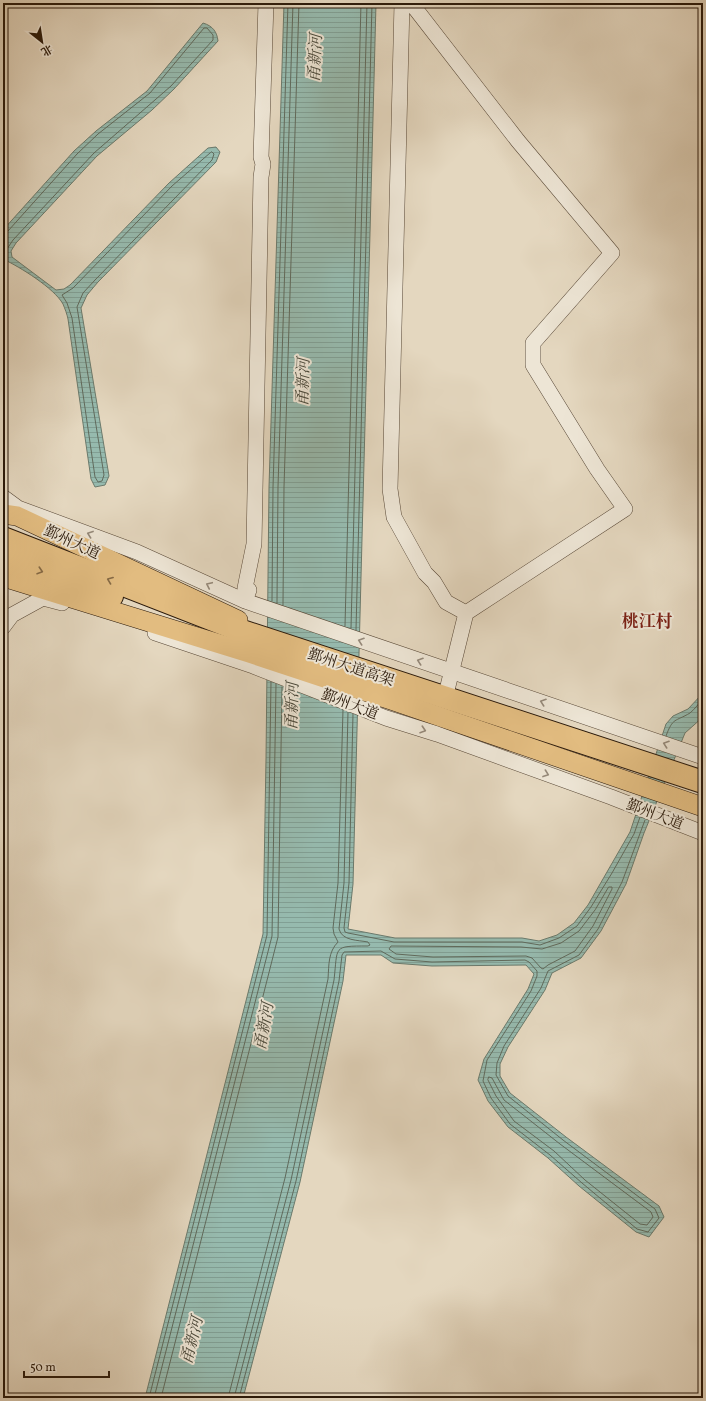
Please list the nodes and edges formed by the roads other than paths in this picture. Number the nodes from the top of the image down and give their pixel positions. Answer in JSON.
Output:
{"nodes":[{"id":1,"x":266,"y":3,"type":"edge"},
{"id":2,"x":402,"y":3,"type":"edge"},
{"id":3,"x":411,"y":3,"type":"edge"},
{"id":4,"x":3,"y":497,"type":"edge"},
{"id":5,"x":3,"y":514,"type":"edge"},
{"id":6,"x":3,"y":538,"type":"edge"},
{"id":7,"x":3,"y":560,"type":"edge"},
{"id":8,"x":3,"y":577,"type":"edge"},
{"id":9,"x":245,"y":601,"type":"junction"},
{"id":10,"x":466,"y":613,"type":"junction"},
{"id":11,"x":3,"y":627,"type":"edge"},
{"id":12,"x":251,"y":660,"type":"junction"},
{"id":13,"x":451,"y":671,"type":"junction"},
{"id":14,"x":447,"y":690,"type":"junction"},
{"id":15,"x":389,"y":709,"type":"junction"},
{"id":16,"x":703,"y":757,"type":"edge"},
{"id":17,"x":703,"y":779,"type":"edge"},
{"id":18,"x":703,"y":782,"type":"edge"},
{"id":19,"x":703,"y":796,"type":"edge"},
{"id":20,"x":703,"y":807,"type":"edge"},
{"id":21,"x":703,"y":833,"type":"edge"}],
"edges":[{"from":1,"to":9,"type":"street"},
{"from":2,"to":10,"type":"street"},
{"from":3,"to":10,"type":"street"},
{"from":9,"to":4,"type":"street","name":"鄞州大道","one_way":true},
{"from":5,"to":14,"type":"main road","name":"鄞州大道"},
{"from":18,"to":6,"type":"highway","name":"鄞州大道高架","one_way":true},
{"from":7,"to":19,"type":"highway","name":"鄞州大道高架","one_way":true},
{"from":8,"to":12,"type":"main road","name":"鄞州大道"},
{"from":13,"to":9,"type":"street","name":"鄞州大道","one_way":true},
{"from":10,"to":13,"type":"street"},
{"from":11,"to":12,"type":"street","name":"鄞州大道"},
{"from":12,"to":15,"type":"main road","name":"鄞州大道"},
{"from":13,"to":14,"type":"street"},
{"from":16,"to":13,"type":"street","name":"鄞州大道","one_way":true},
{"from":14,"to":17,"type":"main road","name":"鄞州大道"},
{"from":15,"to":20,"type":"main road","name":"鄞州大道"},
{"from":15,"to":21,"type":"street","name":"鄞州大道","one_way":true}]}
